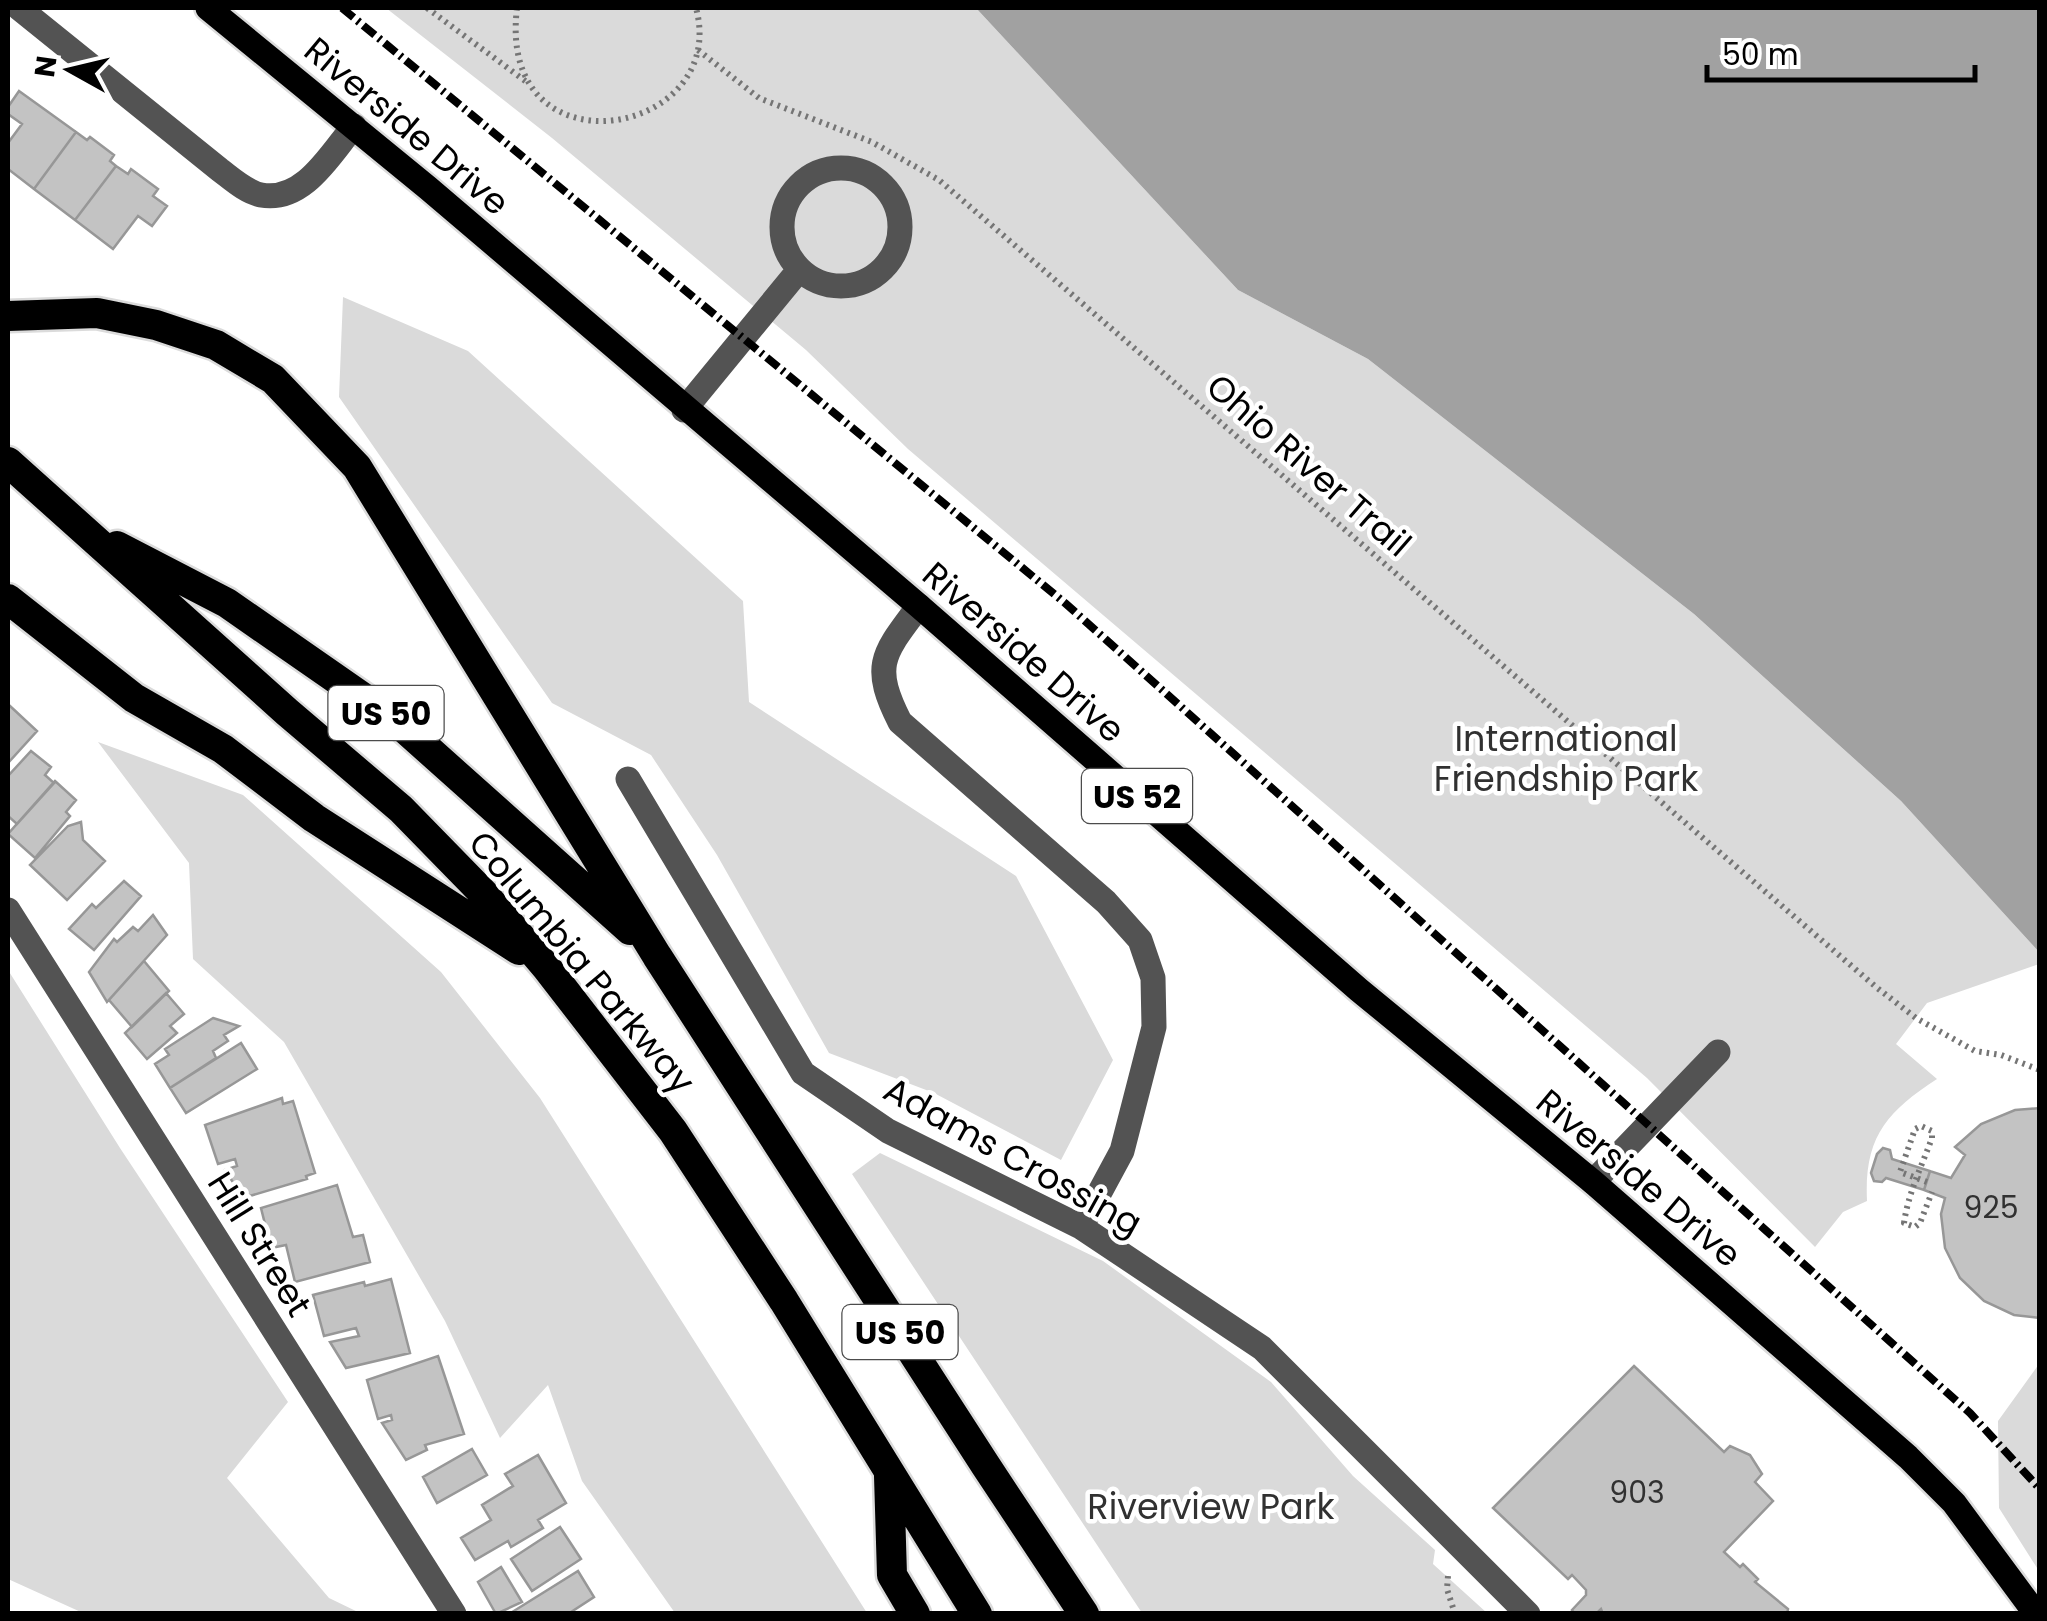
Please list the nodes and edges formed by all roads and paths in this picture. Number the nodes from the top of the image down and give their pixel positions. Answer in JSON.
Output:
{"nodes":[{"id":1,"x":18,"y":8,"type":"edge"},
{"id":2,"x":208,"y":8,"type":"edge"},
{"id":3,"x":428,"y":8,"type":"edge"},
{"id":4,"x":517,"y":8,"type":"edge"},
{"id":5,"x":696,"y":8,"type":"edge"},
{"id":6,"x":698,"y":50,"type":"junction"},
{"id":7,"x":529,"y":83,"type":"junction"},
{"id":8,"x":354,"y":126,"type":"junction"},
{"id":9,"x":800,"y":270,"type":"junction"},
{"id":10,"x":8,"y":316,"type":"edge"},
{"id":11,"x":684,"y":410,"type":"junction"},
{"id":12,"x":8,"y":462,"type":"edge"},
{"id":13,"x":74,"y":524,"type":"junction"},
{"id":14,"x":8,"y":599,"type":"edge"},
{"id":15,"x":919,"y":606,"type":"junction"},
{"id":16,"x":628,"y":780,"type":"dead end"},
{"id":17,"x":8,"y":910,"type":"edge"},
{"id":18,"x":658,"y":956,"type":"junction"},
{"id":19,"x":547,"y":968,"type":"junction"},
{"id":20,"x":1718,"y":1052,"type":"dead end"},
{"id":21,"x":2040,"y":1070,"type":"edge"},
{"id":22,"x":1917,"y":1179,"type":"junction"},
{"id":23,"x":1593,"y":1182,"type":"junction"},
{"id":24,"x":1927,"y":1182,"type":"dead end"},
{"id":25,"x":1932,"y":1192,"type":"dead end"},
{"id":26,"x":1081,"y":1227,"type":"junction"},
{"id":27,"x":889,"y":1473,"type":"junction"},
{"id":28,"x":1449,"y":1566,"type":"dead end"},
{"id":29,"x":454,"y":1614,"type":"edge"},
{"id":30,"x":914,"y":1614,"type":"edge"},
{"id":31,"x":977,"y":1614,"type":"edge"},
{"id":32,"x":1084,"y":1614,"type":"edge"},
{"id":33,"x":1455,"y":1614,"type":"edge"},
{"id":34,"x":1528,"y":1614,"type":"edge"},
{"id":35,"x":2036,"y":1614,"type":"edge"}],
"edges":[{"from":1,"to":8,"type":"street"},
{"from":2,"to":8,"type":"main road","name":"Riverside Drive","number":"US 52"},
{"from":3,"to":7,"type":"path"},
{"from":4,"to":7,"type":"path"},
{"from":5,"to":6,"type":"path"},
{"from":6,"to":7,"type":"path"},
{"from":6,"to":21,"type":"path","name":"Ohio River Trail"},
{"from":8,"to":11,"type":"main road","name":"Riverside Drive","number":"US 52"},
{"from":9,"to":9,"type":"street"},
{"from":9,"to":11,"type":"street"},
{"from":10,"to":18,"type":"highway"},
{"from":11,"to":15,"type":"main road","name":"Riverside Drive","number":"US 52"},
{"from":12,"to":13,"type":"highway","name":"Columbia Parkway","number":"US 50"},
{"from":13,"to":18,"type":"highway","number":"US 50"},
{"from":13,"to":19,"type":"highway","name":"Columbia Parkway","number":"US 50"},
{"from":14,"to":19,"type":"highway"},
{"from":15,"to":23,"type":"main road","name":"Riverside Drive","number":"US 52"},
{"from":15,"to":26,"type":"street"},
{"from":16,"to":26,"type":"street","name":"Adams Crossing"},
{"from":17,"to":29,"type":"street","name":"Hill Street"},
{"from":18,"to":32,"type":"highway","number":"US 50"},
{"from":19,"to":27,"type":"highway","name":"Columbia Parkway","number":"US 50"},
{"from":20,"to":23,"type":"street"},
{"from":22,"to":22,"type":"path"},
{"from":22,"to":24,"type":"path"},
{"from":22,"to":25,"type":"path"},
{"from":23,"to":35,"type":"main road","name":"Riverside Drive","number":"US 52"},
{"from":26,"to":34,"type":"street","name":"Adams Crossing"},
{"from":27,"to":30,"type":"highway","number":"US 50"},
{"from":27,"to":31,"type":"highway","name":"Columbia Parkway"},
{"from":28,"to":33,"type":"path"}]}
